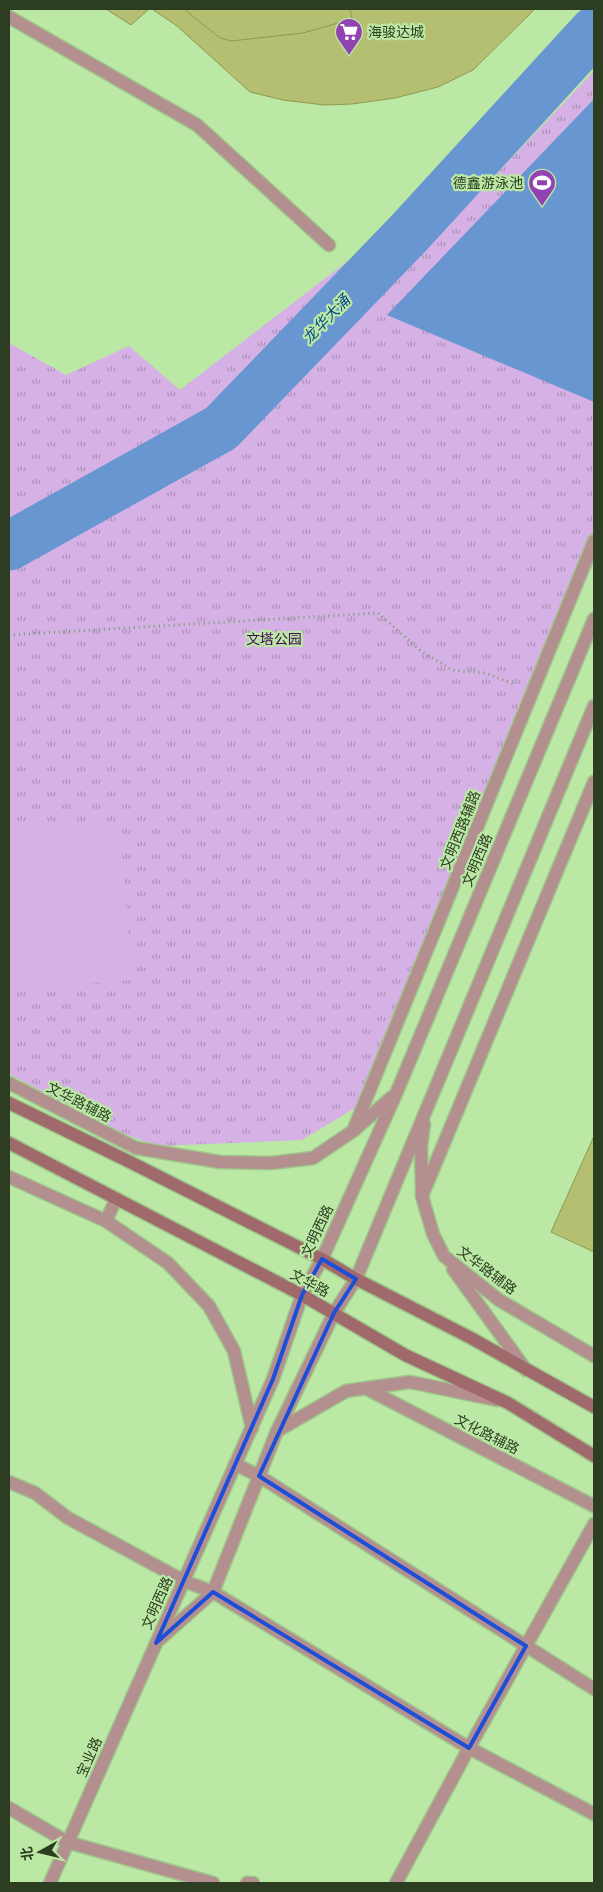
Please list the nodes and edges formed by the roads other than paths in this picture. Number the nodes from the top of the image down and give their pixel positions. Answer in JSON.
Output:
{"nodes":[{"id":1,"x":9,"y":17,"type":"edge"},
{"id":2,"x":329,"y":245,"type":"dead end"},
{"id":3,"x":594,"y":542,"type":"edge"},
{"id":4,"x":594,"y":619,"type":"edge"},
{"id":5,"x":593,"y":712,"type":"edge"},
{"id":6,"x":594,"y":782,"type":"edge"},
{"id":7,"x":9,"y":1083,"type":"edge"},
{"id":8,"x":396,"y":1094,"type":"junction"},
{"id":9,"x":9,"y":1103,"type":"edge"},
{"id":10,"x":426,"y":1106,"type":"junction"},
{"id":11,"x":353,"y":1131,"type":"junction"},
{"id":12,"x":9,"y":1143,"type":"edge"},
{"id":13,"x":136,"y":1148,"type":"junction"},
{"id":14,"x":128,"y":1161,"type":"junction"},
{"id":15,"x":9,"y":1177,"type":"edge"},
{"id":16,"x":422,"y":1196,"type":"junction"},
{"id":17,"x":116,"y":1199,"type":"junction"},
{"id":18,"x":106,"y":1221,"type":"junction"},
{"id":19,"x":444,"y":1256,"type":"junction"},
{"id":20,"x":322,"y":1259,"type":"junction"},
{"id":21,"x":356,"y":1279,"type":"junction"},
{"id":22,"x":302,"y":1296,"type":"junction"},
{"id":23,"x":334,"y":1313,"type":"junction"},
{"id":24,"x":594,"y":1356,"type":"edge"},
{"id":25,"x":526,"y":1370,"type":"junction"},
{"id":26,"x":367,"y":1388,"type":"junction"},
{"id":27,"x":508,"y":1403,"type":"junction"},
{"id":28,"x":594,"y":1407,"type":"edge"},
{"id":29,"x":252,"y":1428,"type":"junction"},
{"id":30,"x":278,"y":1431,"type":"junction"},
{"id":31,"x":594,"y":1456,"type":"edge"},
{"id":32,"x":235,"y":1464,"type":"junction"},
{"id":33,"x":259,"y":1476,"type":"junction"},
{"id":34,"x":9,"y":1482,"type":"edge"},
{"id":35,"x":594,"y":1506,"type":"edge"},
{"id":36,"x":594,"y":1524,"type":"edge"},
{"id":37,"x":184,"y":1581,"type":"junction"},
{"id":38,"x":213,"y":1592,"type":"junction"},
{"id":39,"x":156,"y":1642,"type":"junction"},
{"id":40,"x":526,"y":1646,"type":"junction"},
{"id":41,"x":594,"y":1689,"type":"edge"},
{"id":42,"x":469,"y":1748,"type":"junction"},
{"id":43,"x":9,"y":1808,"type":"edge"},
{"id":44,"x":594,"y":1814,"type":"edge"},
{"id":45,"x":67,"y":1842,"type":"junction"},
{"id":46,"x":50,"y":1883,"type":"edge"},
{"id":47,"x":213,"y":1883,"type":"edge"},
{"id":48,"x":247,"y":1883,"type":"edge"},
{"id":49,"x":253,"y":1883,"type":"edge"},
{"id":50,"x":396,"y":1883,"type":"edge"}],
"edges":[{"from":1,"to":2,"type":"street"},
{"from":3,"to":11,"type":"street","name":"文明西路辅路"},
{"from":4,"to":8,"type":"street","name":"文明西路"},
{"from":5,"to":10,"type":"street","name":"文明西路"},
{"from":6,"to":16,"type":"street"},
{"from":7,"to":13,"type":"street","name":"文华路辅路"},
{"from":8,"to":11,"type":"street","name":"文华路辅路"},
{"from":8,"to":20,"type":"street","name":"文明西路"},
{"from":9,"to":14,"type":"main road","name":"文华路"},
{"from":10,"to":16,"type":"street","name":"文华路辅路"},
{"from":10,"to":21,"type":"street","name":"文明西路"},
{"from":11,"to":13,"type":"street","name":"文华路辅路"},
{"from":12,"to":17,"type":"main road","name":"文华路"},
{"from":13,"to":14,"type":"street"},
{"from":14,"to":20,"type":"main road","name":"文华路"},
{"from":15,"to":18,"type":"street"},
{"from":16,"to":19,"type":"street","name":"文华路辅路"},
{"from":17,"to":18,"type":"street"},
{"from":17,"to":22,"type":"main road","name":"文华路"},
{"from":18,"to":29,"type":"street"},
{"from":19,"to":24,"type":"street","name":"文华路辅路"},
{"from":19,"to":25,"type":"street"},
{"from":20,"to":21,"type":"main road","name":"文华路"},
{"from":20,"to":22,"type":"street","name":"文明西路"},
{"from":21,"to":23,"type":"street","name":"文明西路"},
{"from":21,"to":25,"type":"main road","name":"文华路"},
{"from":22,"to":23,"type":"main road","name":"文华路"},
{"from":22,"to":29,"type":"street","name":"文明西路"},
{"from":23,"to":27,"type":"main road","name":"文华路"},
{"from":23,"to":30,"type":"street","name":"文明西路"},
{"from":25,"to":28,"type":"main road","name":"文华路"},
{"from":26,"to":27,"type":"street"},
{"from":26,"to":30,"type":"street"},
{"from":26,"to":35,"type":"street","name":"文化路辅路"},
{"from":27,"to":31,"type":"main road","name":"文华路"},
{"from":29,"to":32,"type":"street","name":"文明西路"},
{"from":30,"to":33,"type":"street","name":"文明西路"},
{"from":32,"to":33,"type":"street"},
{"from":32,"to":37,"type":"street","name":"文明西路"},
{"from":33,"to":38,"type":"street","name":"文明西路"},
{"from":33,"to":40,"type":"street"},
{"from":34,"to":37,"type":"street"},
{"from":36,"to":40,"type":"street"},
{"from":37,"to":38,"type":"street"},
{"from":37,"to":39,"type":"street","name":"文明西路"},
{"from":38,"to":39,"type":"street","name":"文明西路"},
{"from":38,"to":42,"type":"street"},
{"from":39,"to":45,"type":"street","name":"宝业路"},
{"from":40,"to":41,"type":"street"},
{"from":40,"to":42,"type":"street"},
{"from":42,"to":44,"type":"street"},
{"from":42,"to":50,"type":"street"},
{"from":43,"to":45,"type":"street"},
{"from":45,"to":46,"type":"street","name":"宝业路"},
{"from":45,"to":47,"type":"street"},
{"from":48,"to":49,"type":"street"}]}
